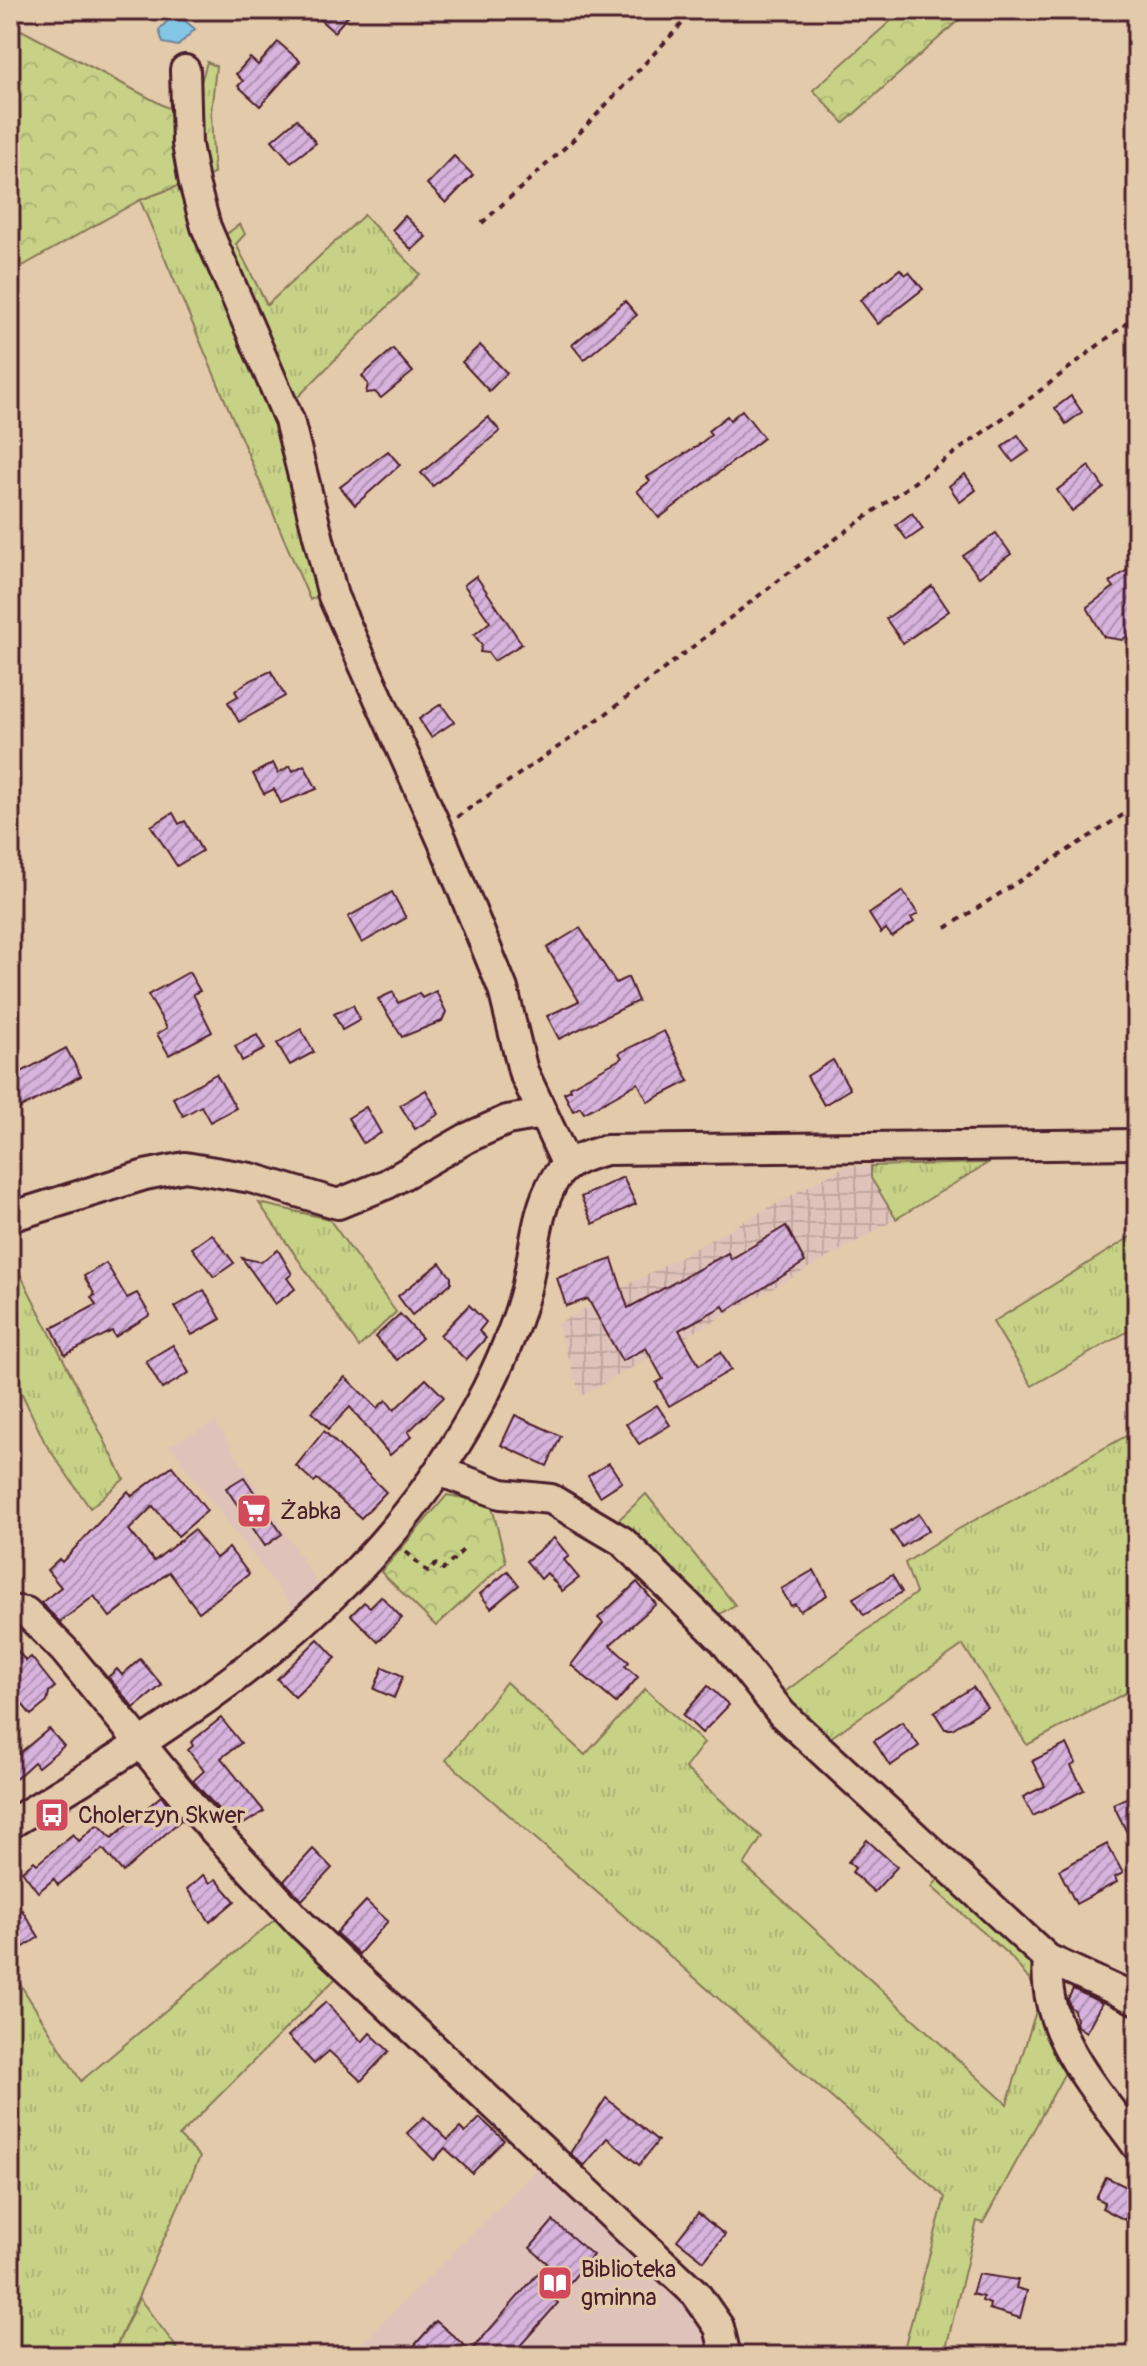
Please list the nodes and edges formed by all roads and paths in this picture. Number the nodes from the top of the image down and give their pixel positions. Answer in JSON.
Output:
{"nodes":[{"id":1,"x":26,"y":10,"type":"edge"},
{"id":2,"x":695,"y":10,"type":"edge"},
{"id":3,"x":38,"y":14,"type":"dead end"},
{"id":4,"x":185,"y":70,"type":"dead end"},
{"id":5,"x":482,"y":223,"type":"dead end"},
{"id":6,"x":1137,"y":315,"type":"edge"},
{"id":7,"x":1137,"y":806,"type":"edge"},
{"id":8,"x":438,"y":830,"type":"junction"},
{"id":9,"x":946,"y":928,"type":"dead end"},
{"id":10,"x":542,"y":1114,"type":"junction"},
{"id":11,"x":1137,"y":1144,"type":"edge"},
{"id":12,"x":567,"y":1165,"type":"junction"},
{"id":13,"x":10,"y":1217,"type":"edge"},
{"id":14,"x":439,"y":1471,"type":"junction"},
{"id":15,"x":399,"y":1545,"type":"dead end"},
{"id":16,"x":465,"y":1548,"type":"dead end"},
{"id":17,"x":10,"y":1610,"type":"edge"},
{"id":18,"x":143,"y":1742,"type":"junction"},
{"id":19,"x":10,"y":1824,"type":"edge"},
{"id":20,"x":1048,"y":1959,"type":"junction"},
{"id":21,"x":1137,"y":2000,"type":"edge"},
{"id":22,"x":1137,"y":2146,"type":"edge"},
{"id":23,"x":726,"y":2356,"type":"edge"}],
"edges":[{"from":1,"to":3,"type":"path"},
{"from":2,"to":5,"type":"path"},
{"from":4,"to":8,"type":"street"},
{"from":6,"to":8,"type":"path"},
{"from":7,"to":9,"type":"path"},
{"from":8,"to":10,"type":"street"},
{"from":10,"to":12,"type":"street"},
{"from":10,"to":13,"type":"street"},
{"from":11,"to":12,"type":"street"},
{"from":12,"to":14,"type":"street"},
{"from":14,"to":18,"type":"street"},
{"from":14,"to":20,"type":"street"},
{"from":15,"to":16,"type":"path"},
{"from":17,"to":18,"type":"street"},
{"from":18,"to":19,"type":"street"},
{"from":18,"to":23,"type":"street"},
{"from":20,"to":21,"type":"street"},
{"from":20,"to":22,"type":"street"}]}
